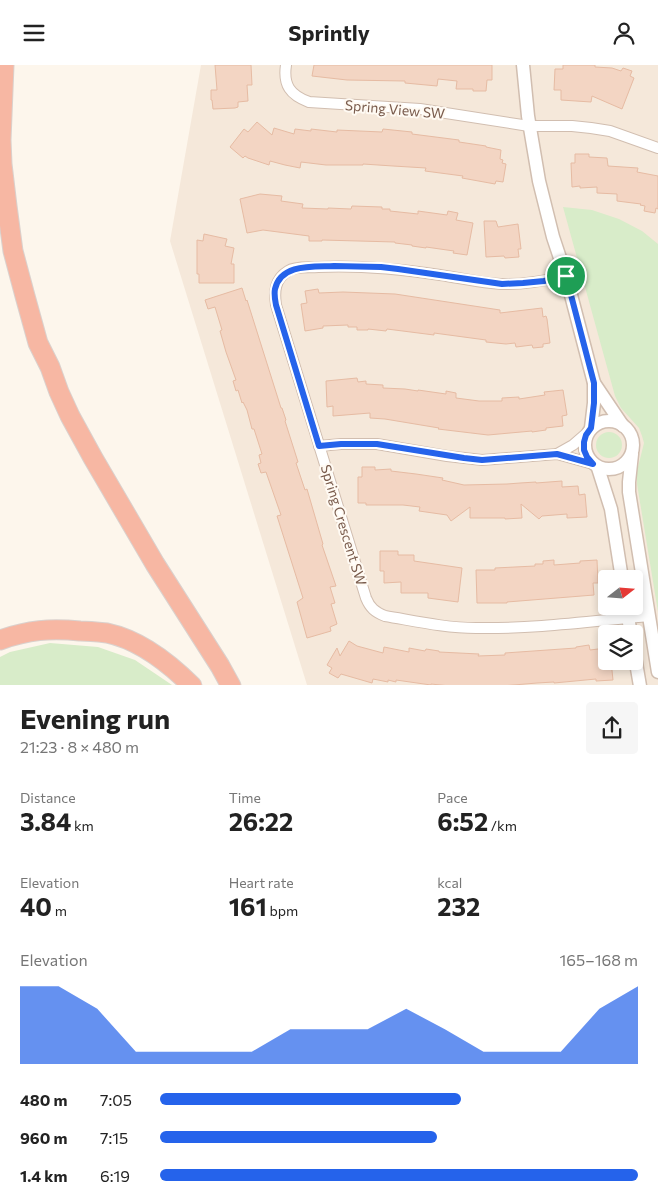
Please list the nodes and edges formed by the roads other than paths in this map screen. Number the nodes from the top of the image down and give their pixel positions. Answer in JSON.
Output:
{"nodes":[{"id":1,"x":4,"y":65,"type":"edge"},
{"id":2,"x":286,"y":65,"type":"edge"},
{"id":3,"x":523,"y":65,"type":"edge"},
{"id":4,"x":529,"y":127,"type":"junction"},
{"id":5,"x":658,"y":148,"type":"edge"},
{"id":6,"x":566,"y":276,"type":"junction"},
{"id":7,"x":594,"y":383,"type":"junction"},
{"id":8,"x":623,"y":425,"type":"junction"},
{"id":9,"x":589,"y":430,"type":"junction"},
{"id":10,"x":319,"y":446,"type":"junction"},
{"id":11,"x":632,"y":453,"type":"junction"},
{"id":12,"x":557,"y":454,"type":"junction"},
{"id":13,"x":596,"y":466,"type":"junction"},
{"id":14,"x":621,"y":570,"type":"edge"},
{"id":15,"x":607,"y":615,"type":"edge"},
{"id":16,"x":643,"y":615,"type":"edge"},
{"id":17,"x":649,"y":616,"type":"junction"},
{"id":18,"x":0,"y":641,"type":"edge"},
{"id":19,"x":637,"y":670,"type":"edge"},
{"id":20,"x":658,"y":671,"type":"edge"},
{"id":21,"x":192,"y":685,"type":"edge"},
{"id":22,"x":231,"y":685,"type":"edge"},
{"id":23,"x":640,"y":685,"type":"edge"}],
"edges":[{"from":1,"to":22,"type":"highway"},
{"from":2,"to":4,"type":"street","name":"Spring View SW"},
{"from":3,"to":4,"type":"street"},
{"from":4,"to":5,"type":"street","name":"Spring View SW"},
{"from":4,"to":6,"type":"street"},
{"from":6,"to":7,"type":"street"},
{"from":6,"to":10,"type":"street","name":"Spring Crescent SW"},
{"from":7,"to":8,"type":"street"},
{"from":7,"to":9,"type":"street"},
{"from":8,"to":9,"type":"street"},
{"from":8,"to":11,"type":"street"},
{"from":9,"to":12,"type":"street"},
{"from":9,"to":13,"type":"street"},
{"from":10,"to":12,"type":"street"},
{"from":10,"to":15,"type":"street","name":"Spring Crescent SW"},
{"from":11,"to":13,"type":"street"},
{"from":11,"to":17,"type":"street"},
{"from":12,"to":13,"type":"street"},
{"from":13,"to":14,"type":"street"},
{"from":16,"to":17,"type":"street","name":"Spring Crescent SW"},
{"from":17,"to":20,"type":"street"},
{"from":18,"to":21,"type":"highway"},
{"from":19,"to":23,"type":"street"}]}
